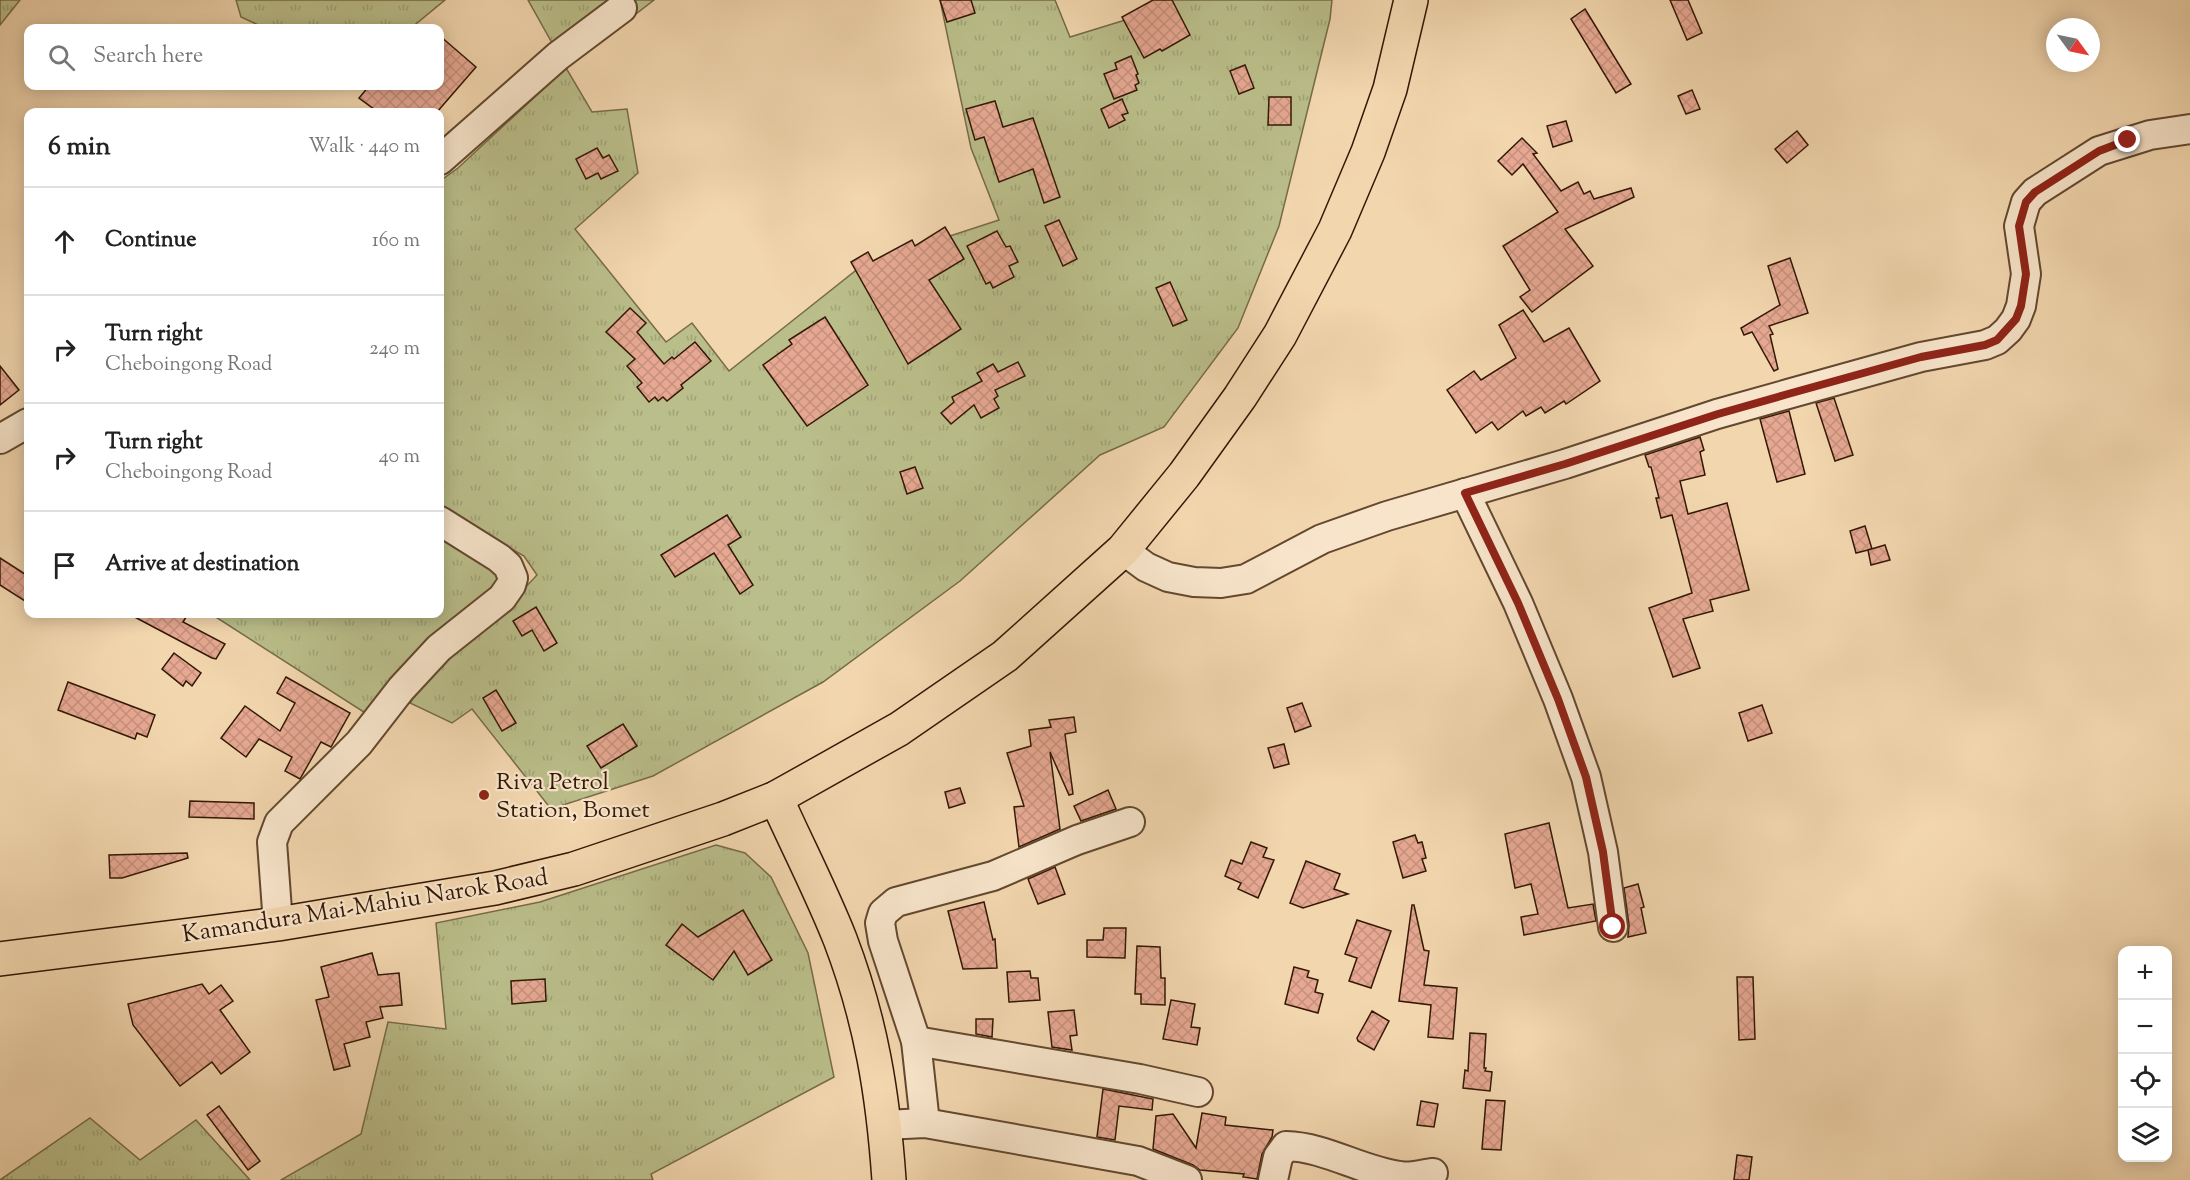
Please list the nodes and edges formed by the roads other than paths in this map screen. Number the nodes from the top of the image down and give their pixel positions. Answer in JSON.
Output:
{"nodes":[{"id":1,"x":1411,"y":0,"type":"edge"},
{"id":2,"x":622,"y":8,"type":"dead end"},
{"id":3,"x":2190,"y":129,"type":"edge"},
{"id":4,"x":444,"y":156,"type":"edge"},
{"id":5,"x":24,"y":425,"type":"edge"},
{"id":6,"x":0,"y":439,"type":"edge"},
{"id":7,"x":1465,"y":493,"type":"junction"},
{"id":8,"x":444,"y":524,"type":"edge"},
{"id":9,"x":1123,"y":550,"type":"junction"},
{"id":10,"x":776,"y":798,"type":"junction"},
{"id":11,"x":1131,"y":822,"type":"dead end"},
{"id":12,"x":278,"y":924,"type":"junction"},
{"id":13,"x":1613,"y":927,"type":"dead end"},
{"id":14,"x":0,"y":959,"type":"edge"},
{"id":15,"x":916,"y":1041,"type":"junction"},
{"id":16,"x":1198,"y":1092,"type":"dead end"},
{"id":17,"x":925,"y":1123,"type":"junction"},
{"id":18,"x":885,"y":1125,"type":"junction"},
{"id":19,"x":1433,"y":1173,"type":"dead end"},
{"id":20,"x":889,"y":1180,"type":"edge"},
{"id":21,"x":1187,"y":1180,"type":"edge"},
{"id":22,"x":1273,"y":1180,"type":"edge"}],
"edges":[{"from":1,"to":9,"type":"main road","name":"Kamandura Mai-Mahiu Narok Road"},
{"from":2,"to":4,"type":"street"},
{"from":3,"to":7,"type":"street"},
{"from":5,"to":6,"type":"street"},
{"from":7,"to":9,"type":"street"},
{"from":7,"to":13,"type":"street"},
{"from":8,"to":12,"type":"street"},
{"from":9,"to":10,"type":"main road","name":"Kamandura Mai-Mahiu Narok Road"},
{"from":10,"to":12,"type":"main road","name":"Kamandura Mai-Mahiu Narok Road"},
{"from":10,"to":18,"type":"main road"},
{"from":11,"to":15,"type":"street"},
{"from":12,"to":14,"type":"main road","name":"Kamandura Mai-Mahiu Narok Road"},
{"from":15,"to":16,"type":"street"},
{"from":15,"to":17,"type":"street"},
{"from":17,"to":18,"type":"street"},
{"from":17,"to":21,"type":"street"},
{"from":18,"to":20,"type":"main road"},
{"from":19,"to":22,"type":"street"}]}
